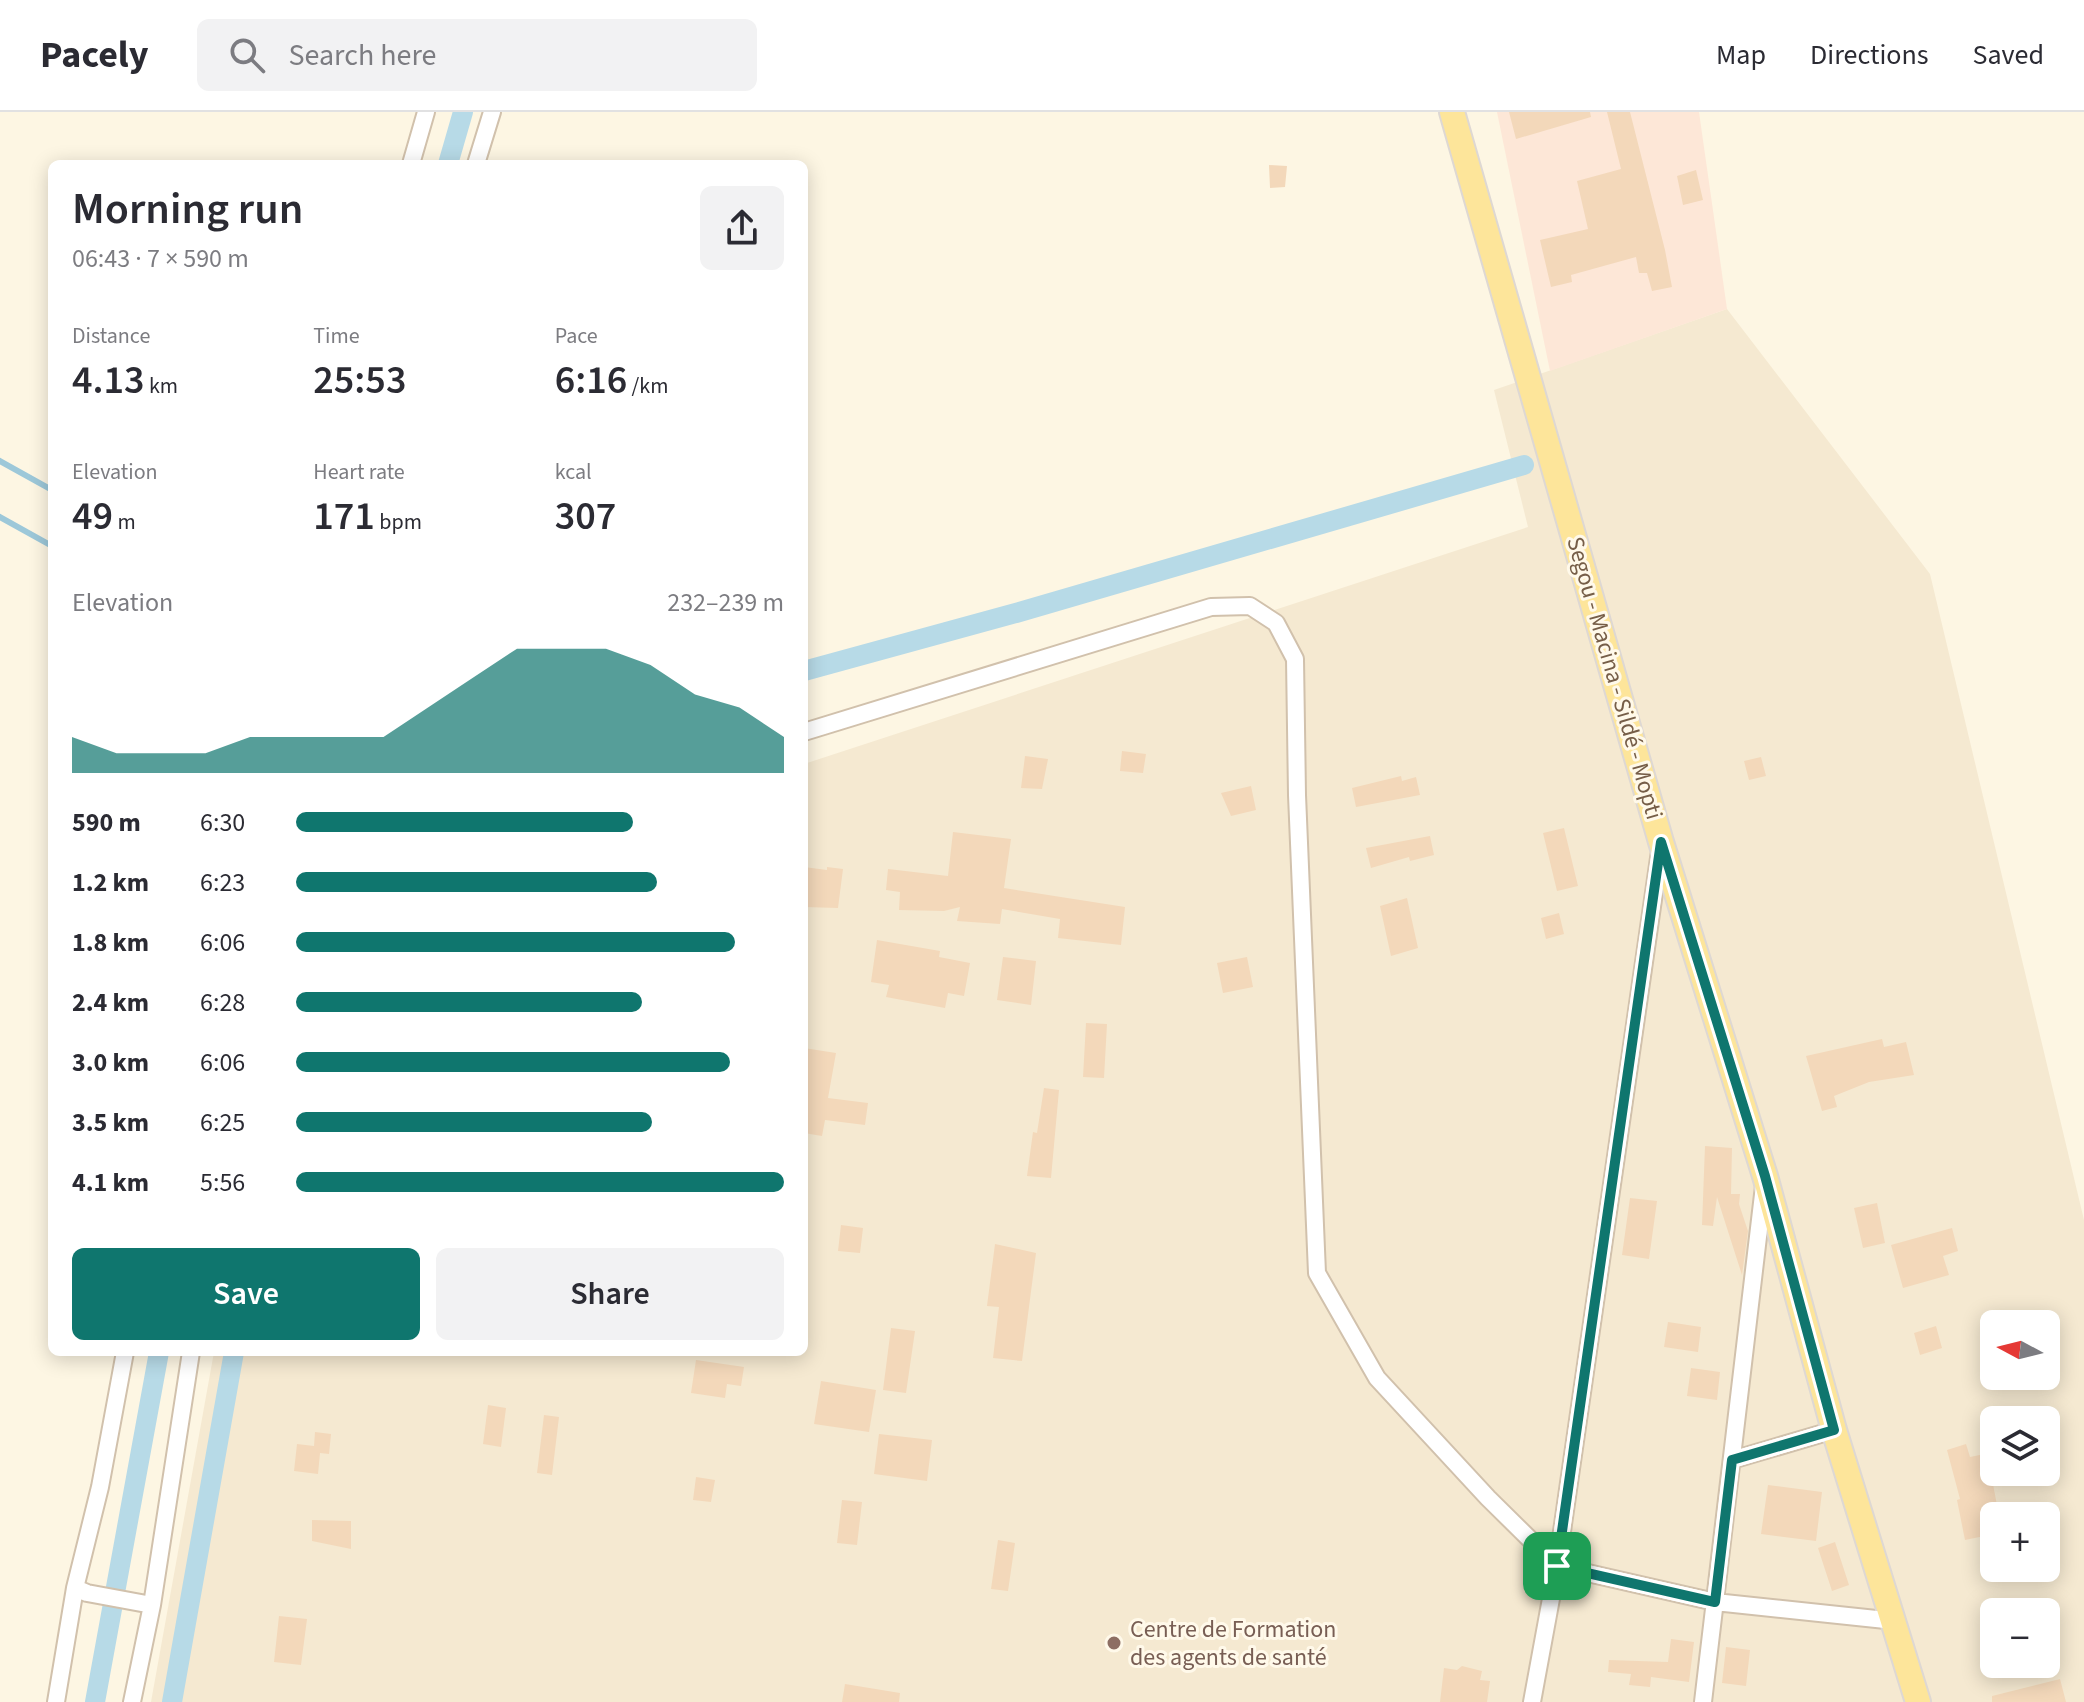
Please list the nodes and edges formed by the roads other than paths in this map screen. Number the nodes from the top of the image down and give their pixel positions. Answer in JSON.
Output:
{"nodes":[{"id":1,"x":426,"y":112,"type":"edge"},
{"id":2,"x":492,"y":112,"type":"edge"},
{"id":3,"x":1452,"y":112,"type":"edge"},
{"id":4,"x":412,"y":160,"type":"edge"},
{"id":5,"x":477,"y":160,"type":"edge"},
{"id":6,"x":808,"y":731,"type":"edge"},
{"id":7,"x":1661,"y":842,"type":"junction"},
{"id":8,"x":1765,"y":1176,"type":"junction"},
{"id":9,"x":124,"y":1356,"type":"edge"},
{"id":10,"x":190,"y":1356,"type":"edge"},
{"id":11,"x":1834,"y":1430,"type":"junction"},
{"id":12,"x":1732,"y":1460,"type":"junction"},
{"id":13,"x":1557,"y":1566,"type":"junction"},
{"id":14,"x":81,"y":1590,"type":"junction"},
{"id":15,"x":1715,"y":1602,"type":"junction"},
{"id":16,"x":146,"y":1604,"type":"junction"},
{"id":17,"x":1895,"y":1621,"type":"junction"},
{"id":18,"x":56,"y":1702,"type":"edge"},
{"id":19,"x":132,"y":1702,"type":"edge"},
{"id":20,"x":1532,"y":1702,"type":"edge"},
{"id":21,"x":1703,"y":1702,"type":"edge"},
{"id":22,"x":1918,"y":1702,"type":"edge"}],
"edges":[{"from":1,"to":4,"type":"street"},
{"from":2,"to":5,"type":"street"},
{"from":3,"to":7,"type":"main road","name":"Segou - Macina - Sildé - Mopti"},
{"from":6,"to":13,"type":"street"},
{"from":7,"to":8,"type":"main road","name":"Segou - Macina - Sildé - Mopti"},
{"from":7,"to":13,"type":"street"},
{"from":8,"to":11,"type":"main road","name":"Segou - Macina - Sildé - Mopti"},
{"from":8,"to":12,"type":"street"},
{"from":9,"to":14,"type":"street"},
{"from":10,"to":16,"type":"street"},
{"from":11,"to":12,"type":"street"},
{"from":11,"to":17,"type":"main road","name":"Segou - Macina - Sildé - Mopti"},
{"from":12,"to":15,"type":"street"},
{"from":13,"to":15,"type":"street"},
{"from":13,"to":20,"type":"street"},
{"from":14,"to":16,"type":"street"},
{"from":14,"to":18,"type":"street"},
{"from":15,"to":17,"type":"street"},
{"from":15,"to":21,"type":"street"},
{"from":16,"to":19,"type":"street"},
{"from":17,"to":22,"type":"main road","name":"Segou - Macina - Sildé - Mopti"}]}
